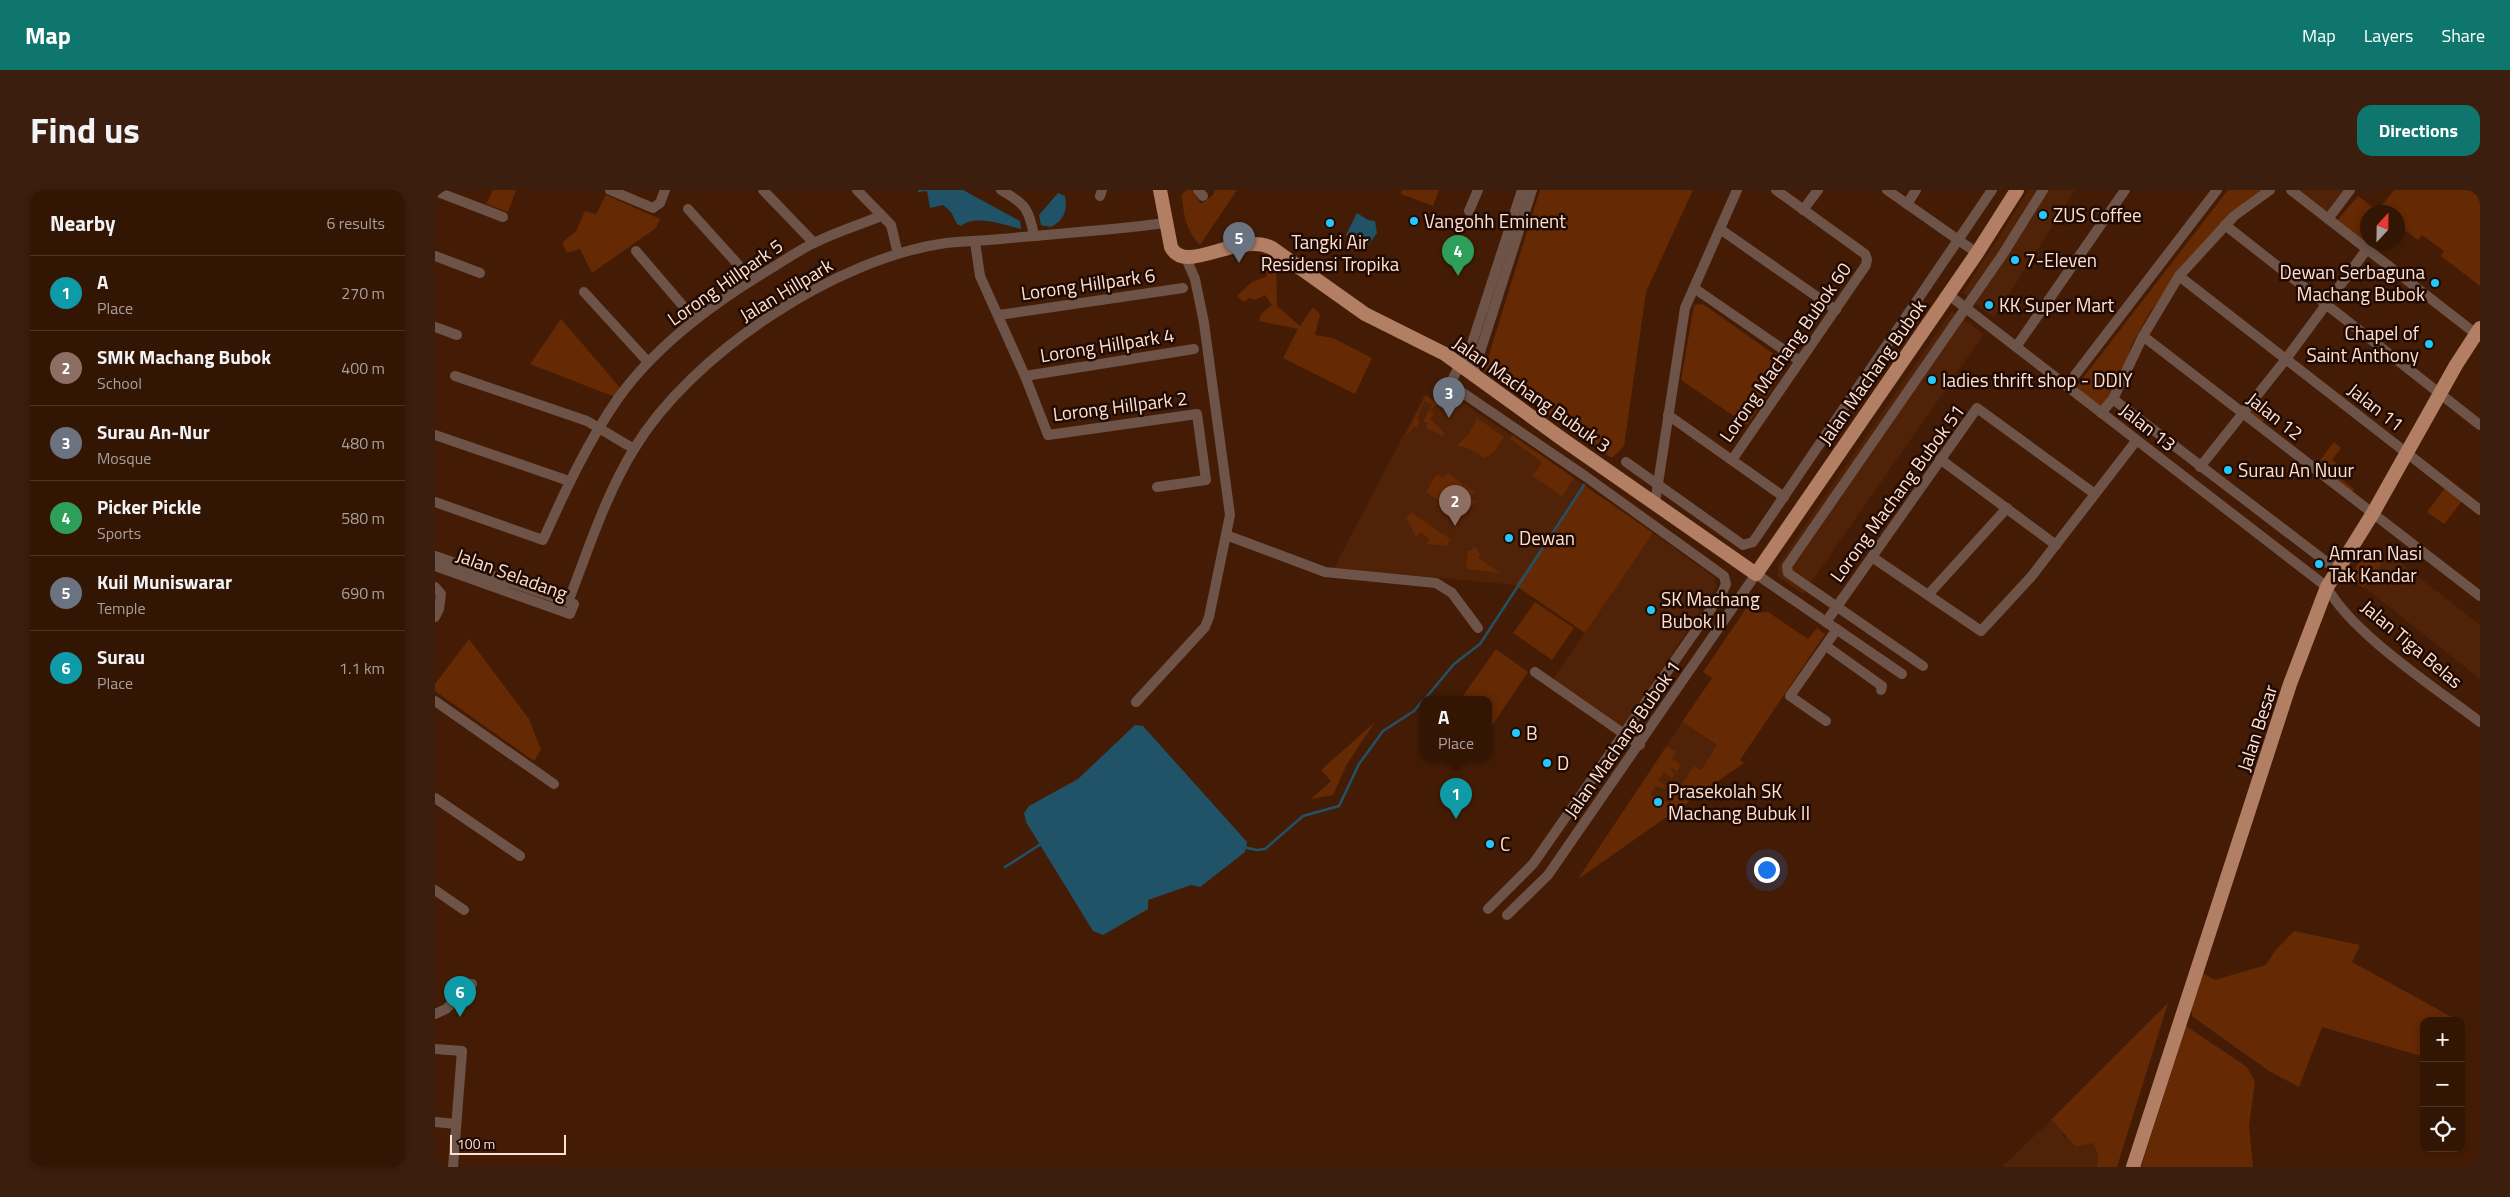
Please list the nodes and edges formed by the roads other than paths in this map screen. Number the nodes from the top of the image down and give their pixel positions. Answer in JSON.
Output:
{"nodes":[{"id":1,"x":610,"y":190,"type":"edge"},
{"id":2,"x":665,"y":190,"type":"edge"},
{"id":3,"x":763,"y":190,"type":"edge"},
{"id":4,"x":857,"y":190,"type":"edge"},
{"id":5,"x":1001,"y":190,"type":"edge"},
{"id":6,"x":1159,"y":190,"type":"edge"},
{"id":7,"x":1478,"y":190,"type":"edge"},
{"id":8,"x":1522,"y":190,"type":"edge"},
{"id":9,"x":1532,"y":190,"type":"edge"},
{"id":10,"x":1737,"y":190,"type":"edge"},
{"id":11,"x":1775,"y":190,"type":"edge"},
{"id":12,"x":1818,"y":190,"type":"edge"},
{"id":13,"x":1887,"y":190,"type":"edge"},
{"id":14,"x":1916,"y":190,"type":"edge"},
{"id":15,"x":1992,"y":190,"type":"edge"},
{"id":16,"x":2017,"y":190,"type":"edge"},
{"id":17,"x":2043,"y":190,"type":"edge"},
{"id":18,"x":2125,"y":190,"type":"edge"},
{"id":19,"x":2217,"y":190,"type":"edge"},
{"id":20,"x":2270,"y":190,"type":"edge"},
{"id":21,"x":2291,"y":190,"type":"edge"},
{"id":22,"x":2349,"y":190,"type":"edge"},
{"id":23,"x":435,"y":191,"type":"edge"},
{"id":24,"x":1907,"y":204,"type":"junction"},
{"id":25,"x":688,"y":209,"type":"dead end"},
{"id":26,"x":1803,"y":210,"type":"junction"},
{"id":27,"x":1469,"y":212,"type":"dead end"},
{"id":28,"x":881,"y":216,"type":"junction"},
{"id":29,"x":503,"y":217,"type":"dead end"},
{"id":30,"x":2328,"y":219,"type":"junction"},
{"id":31,"x":1166,"y":223,"type":"junction"},
{"id":32,"x":2225,"y":225,"type":"junction"},
{"id":33,"x":1720,"y":229,"type":"junction"},
{"id":34,"x":1034,"y":236,"type":"junction"},
{"id":35,"x":975,"y":242,"type":"junction"},
{"id":36,"x":813,"y":243,"type":"junction"},
{"id":37,"x":2360,"y":244,"type":"edge"},
{"id":38,"x":1968,"y":246,"type":"junction"},
{"id":39,"x":2367,"y":250,"type":"joint"},
{"id":40,"x":636,"y":251,"type":"dead end"},
{"id":41,"x":898,"y":254,"type":"junction"},
{"id":42,"x":435,"y":256,"type":"edge"},
{"id":43,"x":1186,"y":258,"type":"junction"},
{"id":44,"x":480,"y":273,"type":"dead end"},
{"id":45,"x":2179,"y":276,"type":"junction"},
{"id":46,"x":752,"y":280,"type":"junction"},
{"id":47,"x":1183,"y":288,"type":"dead end"},
{"id":48,"x":1694,"y":288,"type":"junction"},
{"id":49,"x":584,"y":292,"type":"dead end"},
{"id":50,"x":1949,"y":294,"type":"junction"},
{"id":51,"x":2327,"y":305,"type":"junction"},
{"id":52,"x":1965,"y":307,"type":"junction"},
{"id":53,"x":1836,"y":310,"type":"junction"},
{"id":54,"x":1487,"y":312,"type":"junction"},
{"id":55,"x":999,"y":315,"type":"junction"},
{"id":56,"x":695,"y":320,"type":"junction"},
{"id":57,"x":435,"y":327,"type":"edge"},
{"id":58,"x":2479,"y":333,"type":"edge"},
{"id":59,"x":457,"y":335,"type":"dead end"},
{"id":60,"x":2143,"y":336,"type":"junction"},
{"id":61,"x":2016,"y":347,"type":"junction"},
{"id":62,"x":1194,"y":349,"type":"dead end"},
{"id":63,"x":2286,"y":359,"type":"junction"},
{"id":64,"x":1800,"y":361,"type":"junction"},
{"id":65,"x":648,"y":362,"type":"junction"},
{"id":66,"x":1465,"y":369,"type":"junction"},
{"id":67,"x":2075,"y":375,"type":"dead end"},
{"id":68,"x":455,"y":376,"type":"dead end"},
{"id":69,"x":1025,"y":376,"type":"junction"},
{"id":70,"x":2440,"y":393,"type":"junction"},
{"id":71,"x":2113,"y":399,"type":"junction"},
{"id":72,"x":2101,"y":413,"type":"junction"},
{"id":73,"x":2243,"y":413,"type":"junction"},
{"id":74,"x":1667,"y":416,"type":"junction"},
{"id":75,"x":2480,"y":425,"type":"edge"},
{"id":76,"x":601,"y":428,"type":"junction"},
{"id":77,"x":435,"y":436,"type":"edge"},
{"id":78,"x":2136,"y":440,"type":"junction"},
{"id":79,"x":1565,"y":441,"type":"junction"},
{"id":80,"x":634,"y":448,"type":"junction"},
{"id":81,"x":2407,"y":453,"type":"junction"},
{"id":82,"x":1554,"y":455,"type":"junction"},
{"id":83,"x":1941,"y":459,"type":"junction"},
{"id":84,"x":1732,"y":460,"type":"junction"},
{"id":85,"x":1626,"y":462,"type":"dead end"},
{"id":86,"x":2200,"y":467,"type":"junction"},
{"id":87,"x":569,"y":481,"type":"junction"},
{"id":88,"x":1622,"y":481,"type":"junction"},
{"id":89,"x":1657,"y":484,"type":"junction"},
{"id":90,"x":1157,"y":487,"type":"dead end"},
{"id":91,"x":2095,"y":494,"type":"junction"},
{"id":92,"x":1612,"y":496,"type":"junction"},
{"id":93,"x":1784,"y":497,"type":"junction"},
{"id":94,"x":435,"y":502,"type":"edge"},
{"id":95,"x":1655,"y":503,"type":"junction"},
{"id":96,"x":2007,"y":508,"type":"junction"},
{"id":97,"x":2480,"y":510,"type":"edge"},
{"id":98,"x":2373,"y":513,"type":"junction"},
{"id":99,"x":1226,"y":535,"type":"junction"},
{"id":100,"x":1747,"y":545,"type":"joint"},
{"id":101,"x":2056,"y":545,"type":"junction"},
{"id":102,"x":435,"y":556,"type":"edge"},
{"id":103,"x":1872,"y":556,"type":"junction"},
{"id":104,"x":435,"y":566,"type":"edge"},
{"id":105,"x":2337,"y":570,"type":"junction"},
{"id":106,"x":1756,"y":574,"type":"junction"},
{"id":107,"x":2327,"y":587,"type":"junction"},
{"id":108,"x":438,"y":590,"type":"edge"},
{"id":109,"x":1928,"y":595,"type":"junction"},
{"id":110,"x":2480,"y":596,"type":"edge"},
{"id":111,"x":568,"y":602,"type":"junction"},
{"id":112,"x":1837,"y":606,"type":"junction"},
{"id":113,"x":435,"y":617,"type":"edge"},
{"id":114,"x":1826,"y":622,"type":"junction"},
{"id":115,"x":1478,"y":628,"type":"dead end"},
{"id":116,"x":1837,"y":629,"type":"junction"},
{"id":117,"x":1826,"y":646,"type":"junction"},
{"id":118,"x":1923,"y":666,"type":"dead end"},
{"id":119,"x":1535,"y":672,"type":"dead end"},
{"id":120,"x":1902,"y":674,"type":"dead end"},
{"id":121,"x":1881,"y":690,"type":"dead end"},
{"id":122,"x":435,"y":701,"type":"edge"},
{"id":123,"x":1136,"y":702,"type":"dead end"},
{"id":124,"x":1826,"y":722,"type":"dead end"},
{"id":125,"x":2480,"y":722,"type":"edge"},
{"id":126,"x":1624,"y":734,"type":"junction"},
{"id":127,"x":1640,"y":745,"type":"junction"},
{"id":128,"x":554,"y":784,"type":"dead end"},
{"id":129,"x":435,"y":798,"type":"edge"},
{"id":130,"x":519,"y":856,"type":"dead end"},
{"id":131,"x":435,"y":890,"type":"edge"},
{"id":132,"x":1488,"y":909,"type":"dead end"},
{"id":133,"x":464,"y":910,"type":"dead end"},
{"id":134,"x":1507,"y":915,"type":"dead end"},
{"id":135,"x":472,"y":984,"type":"dead end"},
{"id":136,"x":435,"y":1014,"type":"edge"},
{"id":137,"x":435,"y":1049,"type":"edge"},
{"id":138,"x":435,"y":1122,"type":"edge"},
{"id":139,"x":456,"y":1124,"type":"junction"},
{"id":140,"x":453,"y":1167,"type":"edge"},
{"id":141,"x":2133,"y":1167,"type":"edge"}],
"edges":[{"from":1,"to":2,"type":"street"},
{"from":3,"to":36,"type":"street"},
{"from":4,"to":28,"type":"street"},
{"from":5,"to":34,"type":"street"},
{"from":6,"to":31,"type":"main road"},
{"from":7,"to":27,"type":"street"},
{"from":8,"to":54,"type":"street"},
{"from":9,"to":54,"type":"street"},
{"from":10,"to":33,"type":"street"},
{"from":11,"to":26,"type":"street","name":"Lorong Machang Bubok 60"},
{"from":12,"to":26,"type":"street"},
{"from":13,"to":24,"type":"street"},
{"from":14,"to":24,"type":"street"},
{"from":15,"to":38,"type":"street"},
{"from":16,"to":38,"type":"main road","name":"Jalan Machang Bubok"},
{"from":17,"to":52,"type":"street"},
{"from":18,"to":61,"type":"street"},
{"from":19,"to":67,"type":"street"},
{"from":20,"to":32,"type":"street"},
{"from":21,"to":30,"type":"street"},
{"from":22,"to":30,"type":"street"},
{"from":23,"to":29,"type":"street"},
{"from":24,"to":38,"type":"street"},
{"from":25,"to":46,"type":"street"},
{"from":26,"to":53,"type":"street","name":"Lorong Machang Bubok 60"},
{"from":28,"to":36,"type":"street","name":"Lorong Hillpark 5"},
{"from":28,"to":41,"type":"street"},
{"from":30,"to":37,"type":"street"},
{"from":31,"to":34,"type":"street","name":"Jalan Hillpark"},
{"from":31,"to":43,"type":"main road"},
{"from":32,"to":45,"type":"street"},
{"from":32,"to":51,"type":"street"},
{"from":33,"to":48,"type":"street"},
{"from":33,"to":53,"type":"street"},
{"from":34,"to":35,"type":"street","name":"Jalan Hillpark"},
{"from":35,"to":41,"type":"street","name":"Jalan Hillpark"},
{"from":35,"to":55,"type":"street","name":"Lorong Hillpark 2"},
{"from":36,"to":46,"type":"street","name":"Lorong Hillpark 5"},
{"from":38,"to":50,"type":"main road","name":"Jalan Machang Bubok"},
{"from":38,"to":93,"type":"street","name":"Jalan Machang Bubok"},
{"from":39,"to":51,"type":"street"},
{"from":39,"to":58,"type":"street"},
{"from":40,"to":56,"type":"street"},
{"from":41,"to":80,"type":"street","name":"Jalan Hillpark"},
{"from":42,"to":44,"type":"street"},
{"from":43,"to":66,"type":"main road","name":"Jalan Machang Bubuk 3"},
{"from":43,"to":99,"type":"street"},
{"from":45,"to":60,"type":"street"},
{"from":45,"to":63,"type":"street","name":"Jalan 11"},
{"from":46,"to":56,"type":"street","name":"Lorong Hillpark 5"},
{"from":47,"to":55,"type":"street","name":"Lorong Hillpark 6"},
{"from":48,"to":64,"type":"street"},
{"from":48,"to":74,"type":"street"},
{"from":49,"to":65,"type":"street"},
{"from":50,"to":52,"type":"street","name":"Jalan 13"},
{"from":50,"to":106,"type":"main road","name":"Jalan Machang Bubok"},
{"from":51,"to":63,"type":"street"},
{"from":51,"to":70,"type":"street"},
{"from":52,"to":61,"type":"street","name":"Jalan 13"},
{"from":52,"to":112,"type":"street"},
{"from":53,"to":64,"type":"street","name":"Lorong Machang Bubok 60"},
{"from":54,"to":66,"type":"street"},
{"from":55,"to":69,"type":"street","name":"Lorong Hillpark 2"},
{"from":56,"to":65,"type":"street","name":"Lorong Hillpark 5"},
{"from":57,"to":59,"type":"street"},
{"from":58,"to":70,"type":"main road","name":"Jalan Besar"},
{"from":60,"to":71,"type":"street"},
{"from":60,"to":73,"type":"street","name":"Jalan 12"},
{"from":61,"to":72,"type":"street","name":"Jalan 13"},
{"from":62,"to":69,"type":"street","name":"Lorong Hillpark 4"},
{"from":63,"to":73,"type":"street"},
{"from":63,"to":81,"type":"street","name":"Jalan 11"},
{"from":64,"to":84,"type":"street","name":"Lorong Machang Bubok 60"},
{"from":65,"to":76,"type":"street","name":"Lorong Hillpark 5"},
{"from":66,"to":79,"type":"main road","name":"Jalan Machang Bubuk 3"},
{"from":66,"to":82,"type":"street"},
{"from":68,"to":76,"type":"street"},
{"from":69,"to":90,"type":"street","name":"Lorong Hillpark 2"},
{"from":70,"to":75,"type":"street"},
{"from":70,"to":81,"type":"main road","name":"Jalan Besar"},
{"from":71,"to":72,"type":"street"},
{"from":71,"to":86,"type":"street"},
{"from":72,"to":78,"type":"street","name":"Jalan 13"},
{"from":73,"to":86,"type":"street"},
{"from":73,"to":98,"type":"street","name":"Jalan 12"},
{"from":74,"to":84,"type":"street"},
{"from":74,"to":89,"type":"street"},
{"from":76,"to":80,"type":"street"},
{"from":76,"to":87,"type":"street","name":"Lorong Hillpark 5"},
{"from":77,"to":87,"type":"street"},
{"from":78,"to":91,"type":"street"},
{"from":78,"to":107,"type":"street","name":"Jalan 13"},
{"from":79,"to":82,"type":"street"},
{"from":79,"to":88,"type":"main road","name":"Jalan Machang Bubuk 3"},
{"from":80,"to":111,"type":"street","name":"Jalan Hillpark"},
{"from":81,"to":97,"type":"street","name":"Jalan 11"},
{"from":81,"to":98,"type":"main road","name":"Jalan Besar"},
{"from":82,"to":92,"type":"street"},
{"from":83,"to":91,"type":"street","name":"Lorong Machang Bubok 51"},
{"from":83,"to":96,"type":"street"},
{"from":83,"to":103,"type":"street","name":"Lorong Machang Bubok 51"},
{"from":84,"to":93,"type":"street"},
{"from":85,"to":89,"type":"street","name":"Jalan Machang Bubuk 3"},
{"from":86,"to":105,"type":"street"},
{"from":87,"to":94,"type":"street","name":"Lorong Hillpark 5"},
{"from":88,"to":92,"type":"street"},
{"from":88,"to":95,"type":"main road","name":"Jalan Machang Bubuk 3"},
{"from":89,"to":95,"type":"street"},
{"from":89,"to":100,"type":"street","name":"Jalan Machang Bubuk 3"},
{"from":91,"to":101,"type":"street"},
{"from":92,"to":126,"type":"street"},
{"from":93,"to":100,"type":"street","name":"Jalan Machang Bubok"},
{"from":95,"to":106,"type":"main road","name":"Jalan Machang Bubuk 3"},
{"from":96,"to":101,"type":"street"},
{"from":96,"to":109,"type":"street"},
{"from":98,"to":105,"type":"main road","name":"Jalan Besar"},
{"from":98,"to":110,"type":"street","name":"Jalan 12"},
{"from":99,"to":115,"type":"street"},
{"from":99,"to":123,"type":"street"},
{"from":101,"to":109,"type":"street"},
{"from":102,"to":111,"type":"street","name":"Jalan Seladang"},
{"from":103,"to":109,"type":"street"},
{"from":103,"to":112,"type":"street","name":"Lorong Machang Bubok 51"},
{"from":104,"to":111,"type":"street","name":"Jalan Seladang"},
{"from":105,"to":107,"type":"main road","name":"Jalan Besar"},
{"from":106,"to":114,"type":"street","name":"Jalan Machang Bubuk 3"},
{"from":106,"to":127,"type":"street","name":"Jalan Machang Bubok 1"},
{"from":107,"to":125,"type":"street","name":"Jalan Tiga Belas"},
{"from":107,"to":141,"type":"main road","name":"Jalan Besar"},
{"from":108,"to":113,"type":"street"},
{"from":112,"to":114,"type":"street","name":"Lorong Machang Bubok 51"},
{"from":112,"to":118,"type":"street"},
{"from":114,"to":116,"type":"street","name":"Jalan Machang Bubuk 3"},
{"from":116,"to":117,"type":"street"},
{"from":116,"to":120,"type":"street","name":"Jalan Machang Bubuk 3"},
{"from":117,"to":121,"type":"street"},
{"from":117,"to":124,"type":"street"},
{"from":119,"to":126,"type":"street"},
{"from":122,"to":128,"type":"street"},
{"from":126,"to":127,"type":"street"},
{"from":126,"to":132,"type":"street"},
{"from":127,"to":134,"type":"street","name":"Jalan Machang Bubok 1"},
{"from":129,"to":130,"type":"street"},
{"from":131,"to":133,"type":"street"},
{"from":135,"to":136,"type":"street"},
{"from":137,"to":139,"type":"street"},
{"from":138,"to":139,"type":"street"},
{"from":139,"to":140,"type":"street"}]}
